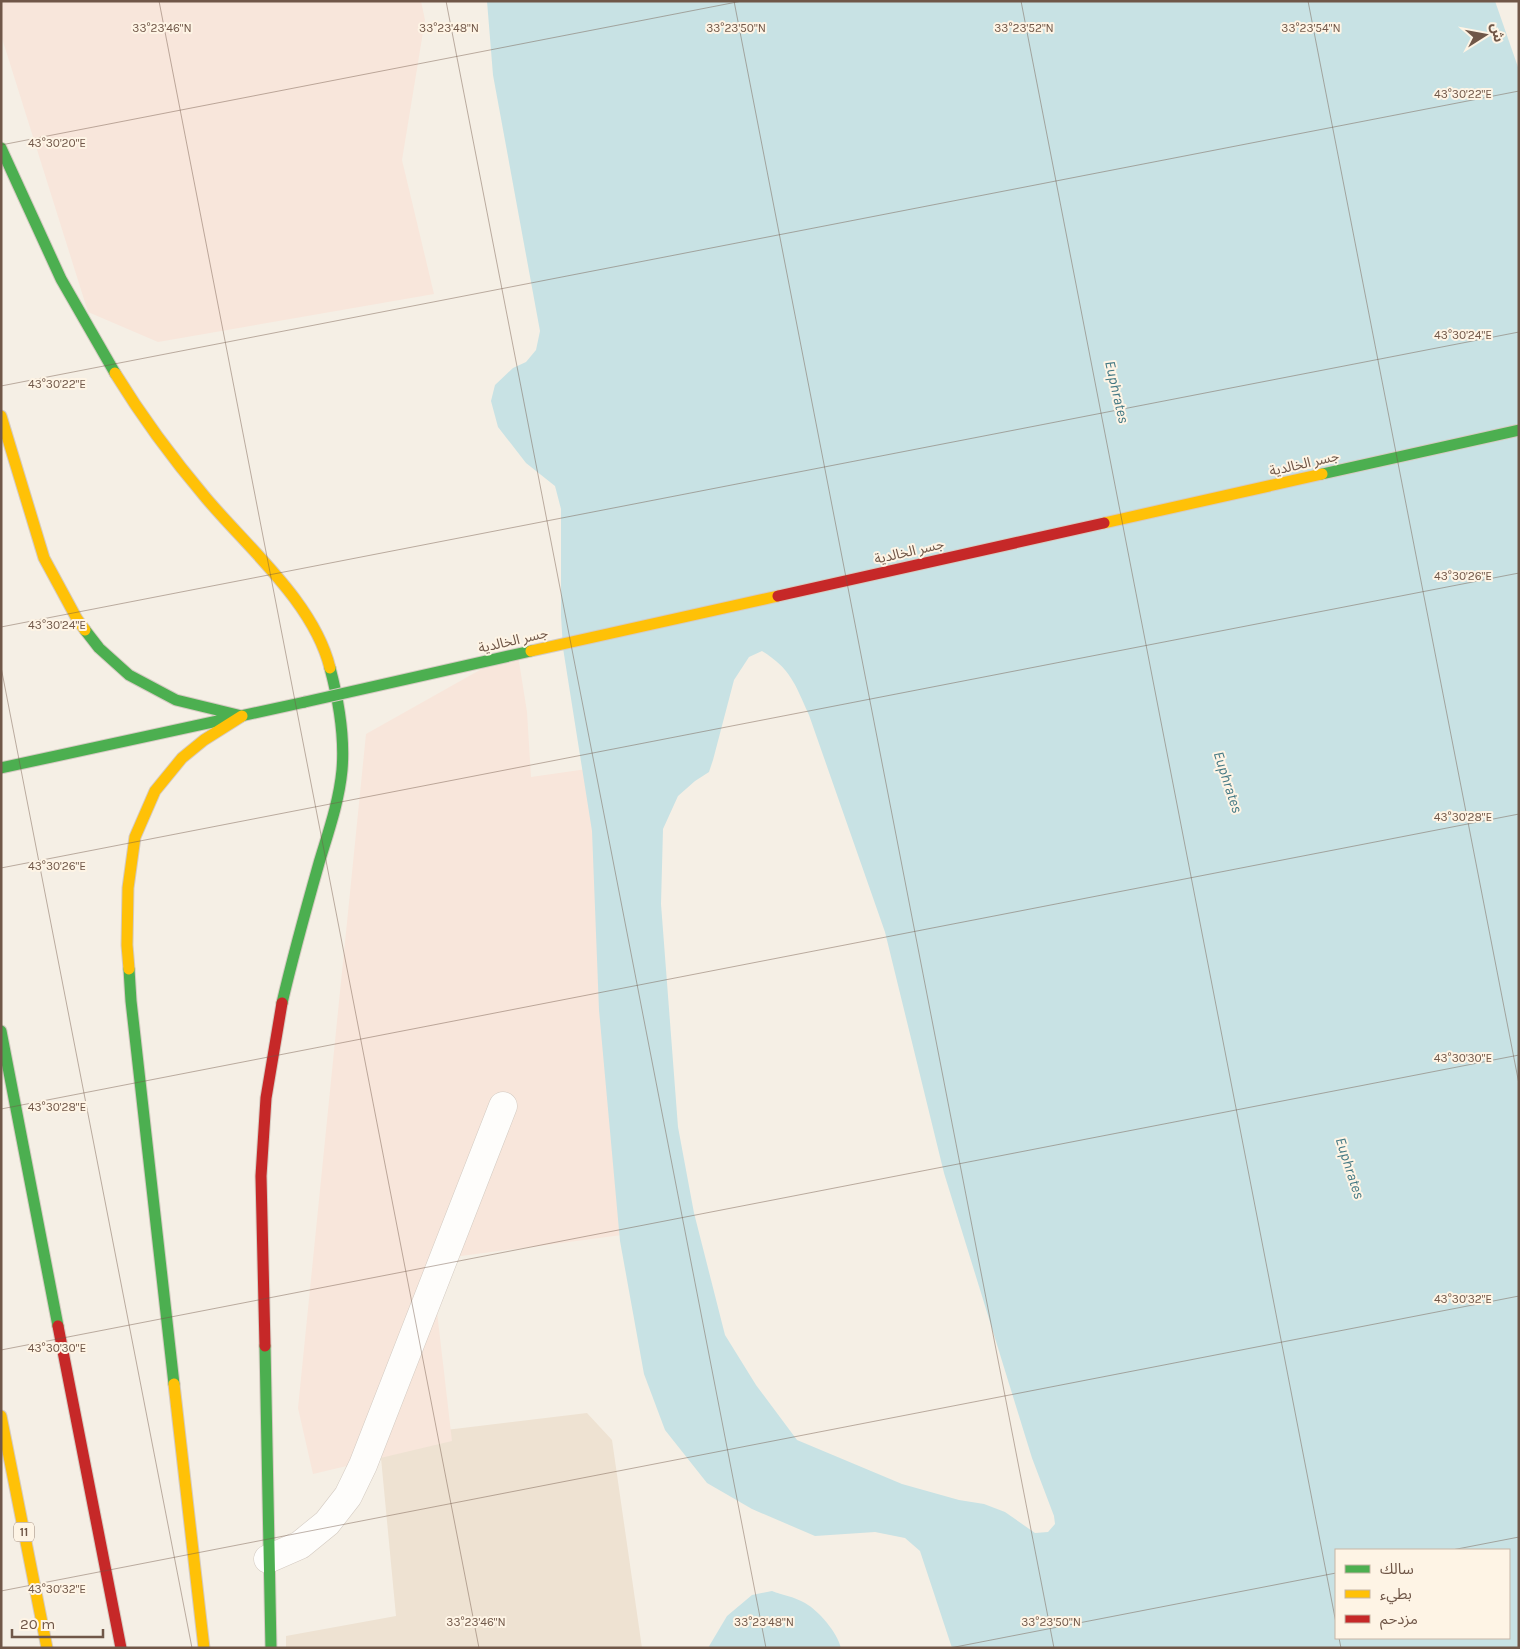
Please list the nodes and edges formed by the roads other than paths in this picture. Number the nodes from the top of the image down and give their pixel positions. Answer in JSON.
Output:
{"nodes":[{"id":1,"x":1,"y":148,"type":"edge"},
{"id":2,"x":1,"y":416,"type":"edge"},
{"id":3,"x":1519,"y":430,"type":"edge"},
{"id":4,"x":242,"y":716,"type":"junction"},
{"id":5,"x":1,"y":768,"type":"edge"},
{"id":6,"x":1,"y":1031,"type":"edge"},
{"id":7,"x":502,"y":1106,"type":"dead end"},
{"id":8,"x":1,"y":1416,"type":"edge"},
{"id":9,"x":268,"y":1559,"type":"junction"},
{"id":10,"x":47,"y":1648,"type":"edge"},
{"id":11,"x":121,"y":1648,"type":"edge"},
{"id":12,"x":204,"y":1648,"type":"edge"},
{"id":13,"x":270,"y":1648,"type":"edge"}],
"edges":[{"from":1,"to":9,"type":"main road"},
{"from":2,"to":4,"type":"main road"},
{"from":3,"to":4,"type":"main road","name":"جسر الخالدية","bridge":true},
{"from":4,"to":5,"type":"main road","name":"جسر الخالدية"},
{"from":4,"to":12,"type":"main road"},
{"from":6,"to":11,"type":"main road"},
{"from":7,"to":9,"type":"street"},
{"from":8,"to":10,"type":"main road","number":"11"},
{"from":9,"to":13,"type":"main road"}]}
